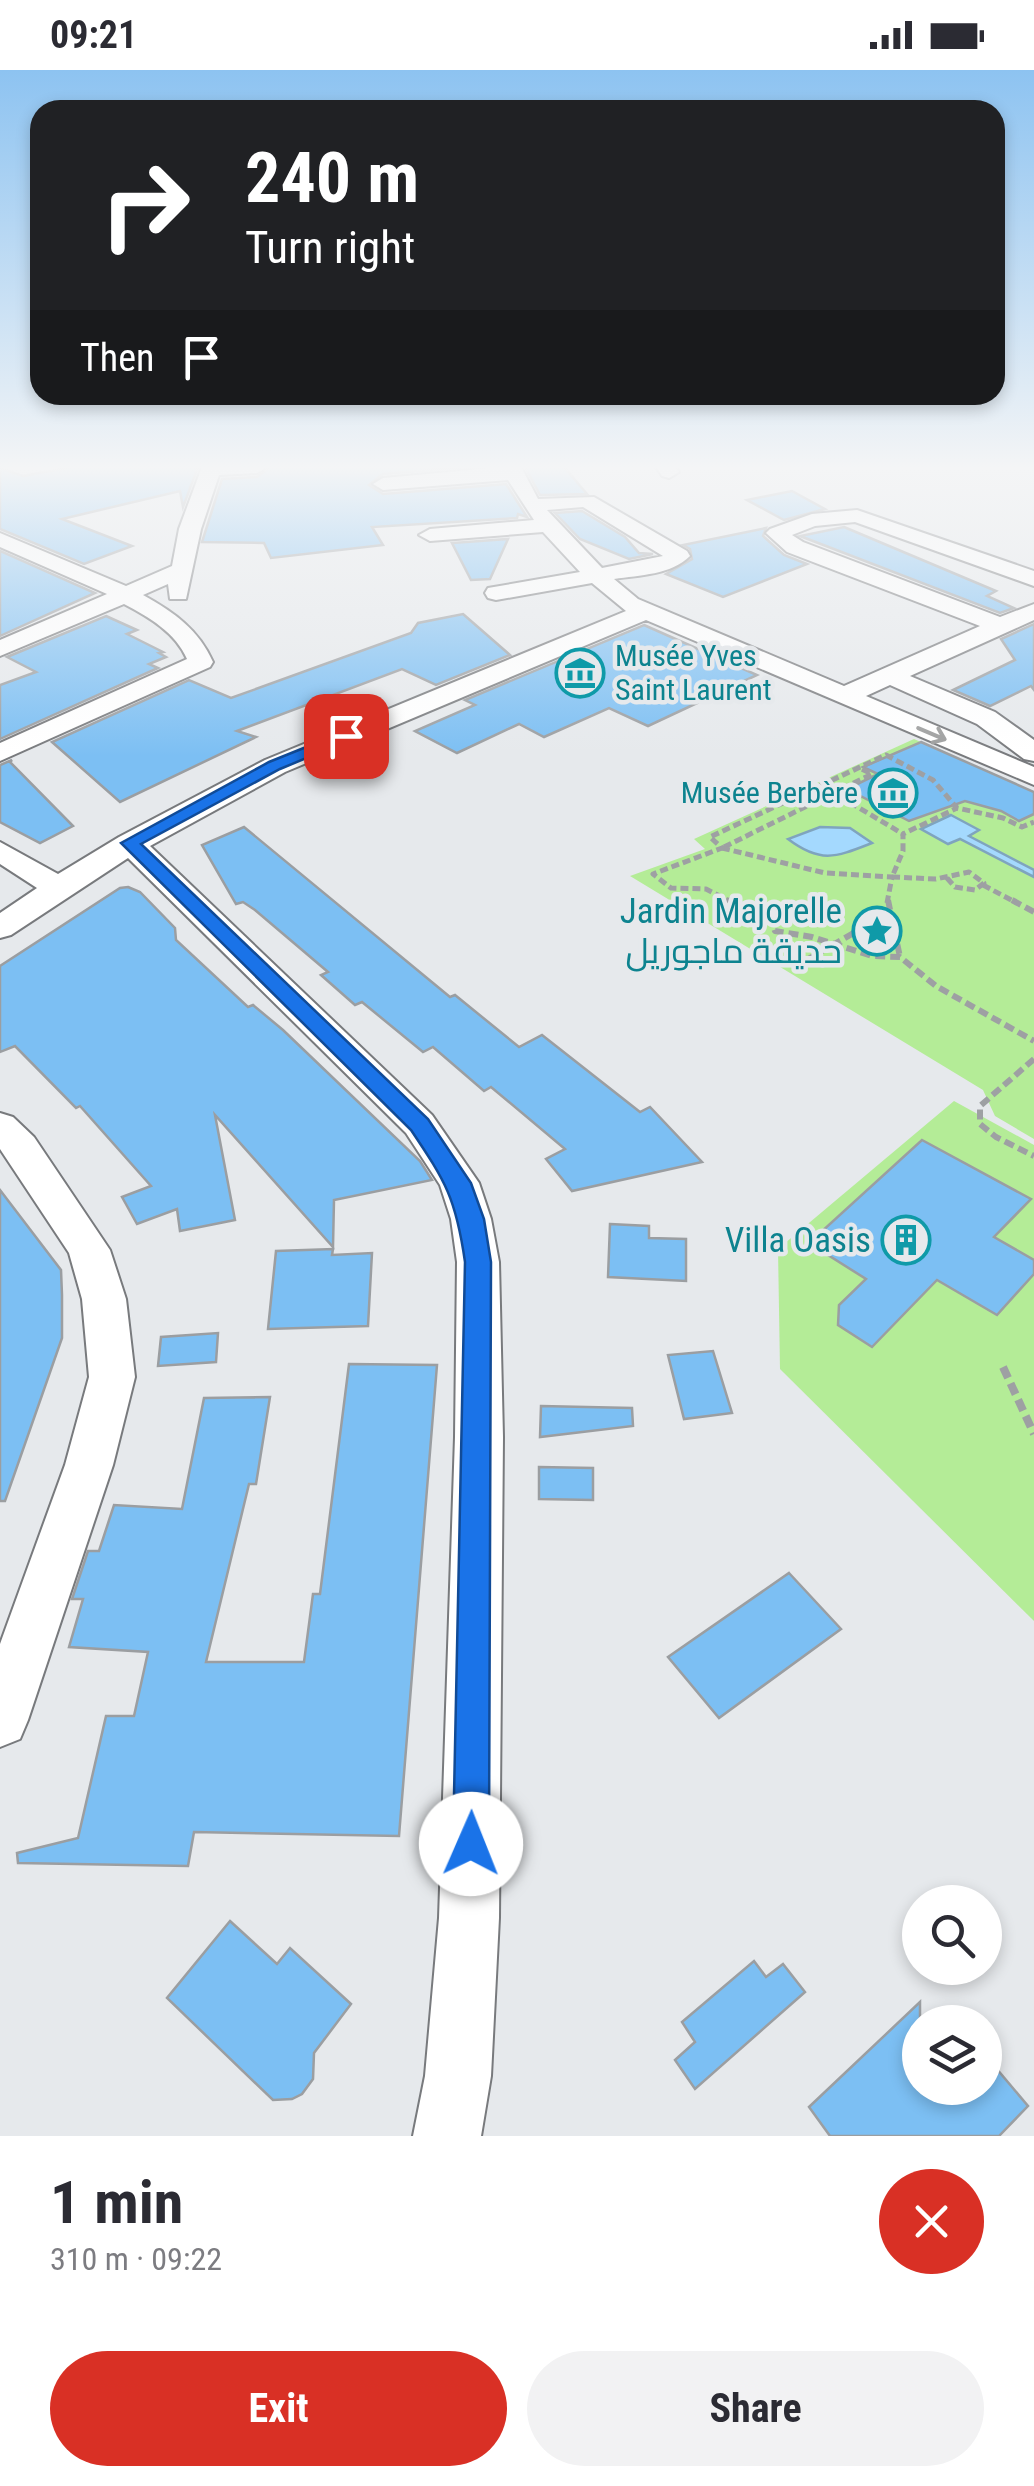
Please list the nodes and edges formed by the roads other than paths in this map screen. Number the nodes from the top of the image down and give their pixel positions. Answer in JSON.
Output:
{"nodes":[{"id":1,"x":61,"y":563,"type":"edge"},
{"id":2,"x":182,"y":563,"type":"edge"},
{"id":3,"x":584,"y":563,"type":"edge"},
{"id":4,"x":667,"y":563,"type":"edge"},
{"id":5,"x":838,"y":563,"type":"edge"},
{"id":6,"x":990,"y":563,"type":"edge"},
{"id":7,"x":180,"y":571,"type":"junction"},
{"id":8,"x":596,"y":578,"type":"junction"},
{"id":9,"x":1034,"y":579,"type":"edge"},
{"id":10,"x":496,"y":592,"type":"dead end"},
{"id":11,"x":129,"y":596,"type":"junction"},
{"id":12,"x":644,"y":612,"type":"junction"},
{"id":13,"x":1034,"y":612,"type":"edge"},
{"id":14,"x":1002,"y":626,"type":"junction"},
{"id":15,"x":175,"y":627,"type":"junction"},
{"id":16,"x":0,"y":649,"type":"edge"},
{"id":17,"x":890,"y":676,"type":"junction"},
{"id":18,"x":842,"y":696,"type":"junction"},
{"id":19,"x":1034,"y":752,"type":"edge"},
{"id":20,"x":0,"y":753,"type":"edge"},
{"id":21,"x":1034,"y":777,"type":"edge"},
{"id":22,"x":130,"y":843,"type":"junction"},
{"id":23,"x":0,"y":851,"type":"edge"},
{"id":24,"x":58,"y":888,"type":"junction"},
{"id":25,"x":0,"y":928,"type":"edge"},
{"id":26,"x":0,"y":1126,"type":"edge"},
{"id":27,"x":0,"y":1720,"type":"edge"},
{"id":28,"x":448,"y":2136,"type":"edge"}],
"edges":[{"from":1,"to":11,"type":"street"},
{"from":2,"to":7,"type":"street"},
{"from":3,"to":8,"type":"street"},
{"from":4,"to":8,"type":"street"},
{"from":5,"to":14,"type":"street"},
{"from":6,"to":9,"type":"street"},
{"from":7,"to":11,"type":"street"},
{"from":7,"to":15,"type":"street"},
{"from":8,"to":10,"type":"street"},
{"from":8,"to":12,"type":"street"},
{"from":11,"to":15,"type":"street"},
{"from":11,"to":16,"type":"street"},
{"from":12,"to":18,"type":"street"},
{"from":12,"to":22,"type":"street"},
{"from":13,"to":14,"type":"street"},
{"from":14,"to":17,"type":"street"},
{"from":15,"to":20,"type":"street"},
{"from":17,"to":18,"type":"street"},
{"from":17,"to":19,"type":"street"},
{"from":18,"to":21,"type":"street","one_way":true},
{"from":22,"to":24,"type":"street"},
{"from":22,"to":28,"type":"street"},
{"from":23,"to":24,"type":"street"},
{"from":24,"to":25,"type":"street"},
{"from":26,"to":27,"type":"street"}]}
